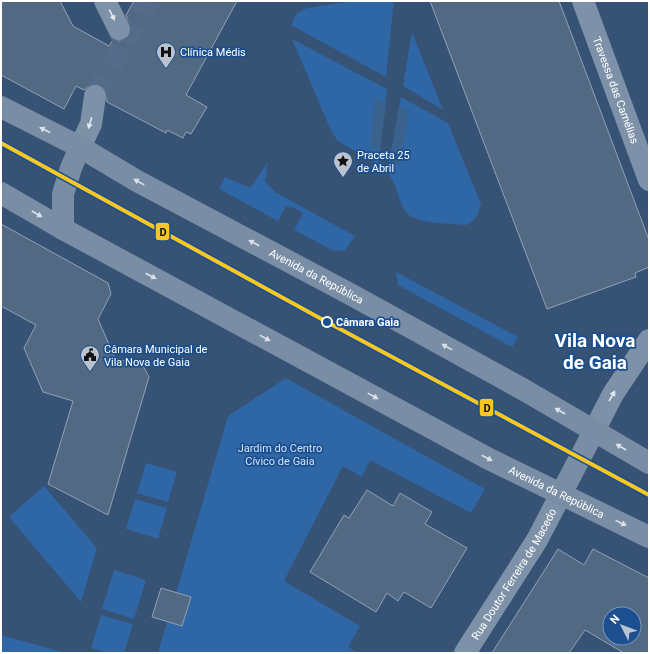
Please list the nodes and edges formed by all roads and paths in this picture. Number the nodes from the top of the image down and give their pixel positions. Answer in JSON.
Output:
{"nodes":[{"id":1,"x":105,"y":1,"type":"edge"},
{"id":2,"x":583,"y":1,"type":"edge"},
{"id":3,"x":119,"y":29,"type":"tunnel mouth"},
{"id":4,"x":95,"y":96,"type":"tunnel mouth"},
{"id":5,"x":1,"y":107,"type":"edge"},
{"id":6,"x":80,"y":148,"type":"junction"},
{"id":7,"x":649,"y":180,"type":"edge"},
{"id":8,"x":1,"y":193,"type":"edge"},
{"id":9,"x":63,"y":229,"type":"junction"},
{"id":10,"x":649,"y":340,"type":"edge"},
{"id":11,"x":594,"y":431,"type":"junction"},
{"id":12,"x":649,"y":463,"type":"edge"},
{"id":13,"x":561,"y":494,"type":"junction"},
{"id":14,"x":649,"y":537,"type":"edge"},
{"id":15,"x":466,"y":653,"type":"edge"}],
"edges":[{"from":1,"to":3,"type":"street","one_way":true},
{"from":2,"to":7,"type":"street","name":"Travessa das Camélias"},
{"from":4,"to":6,"type":"street","one_way":true},
{"from":6,"to":5,"type":"main road","name":"Avenida da República","one_way":true},
{"from":6,"to":9,"type":"main road"},
{"from":11,"to":6,"type":"main road","name":"Avenida da República","one_way":true},
{"from":8,"to":9,"type":"main road","name":"Avenida da República","one_way":true},
{"from":9,"to":13,"type":"main road","name":"Avenida da República","one_way":true},
{"from":11,"to":10,"type":"street","one_way":true},
{"from":12,"to":11,"type":"main road","name":"Avenida da República","one_way":true},
{"from":11,"to":13,"type":"main road"},
{"from":13,"to":14,"type":"main road","name":"Avenida da República","one_way":true},
{"from":13,"to":15,"type":"street","name":"Rua Doutor Ferreira de Macedo"}]}
